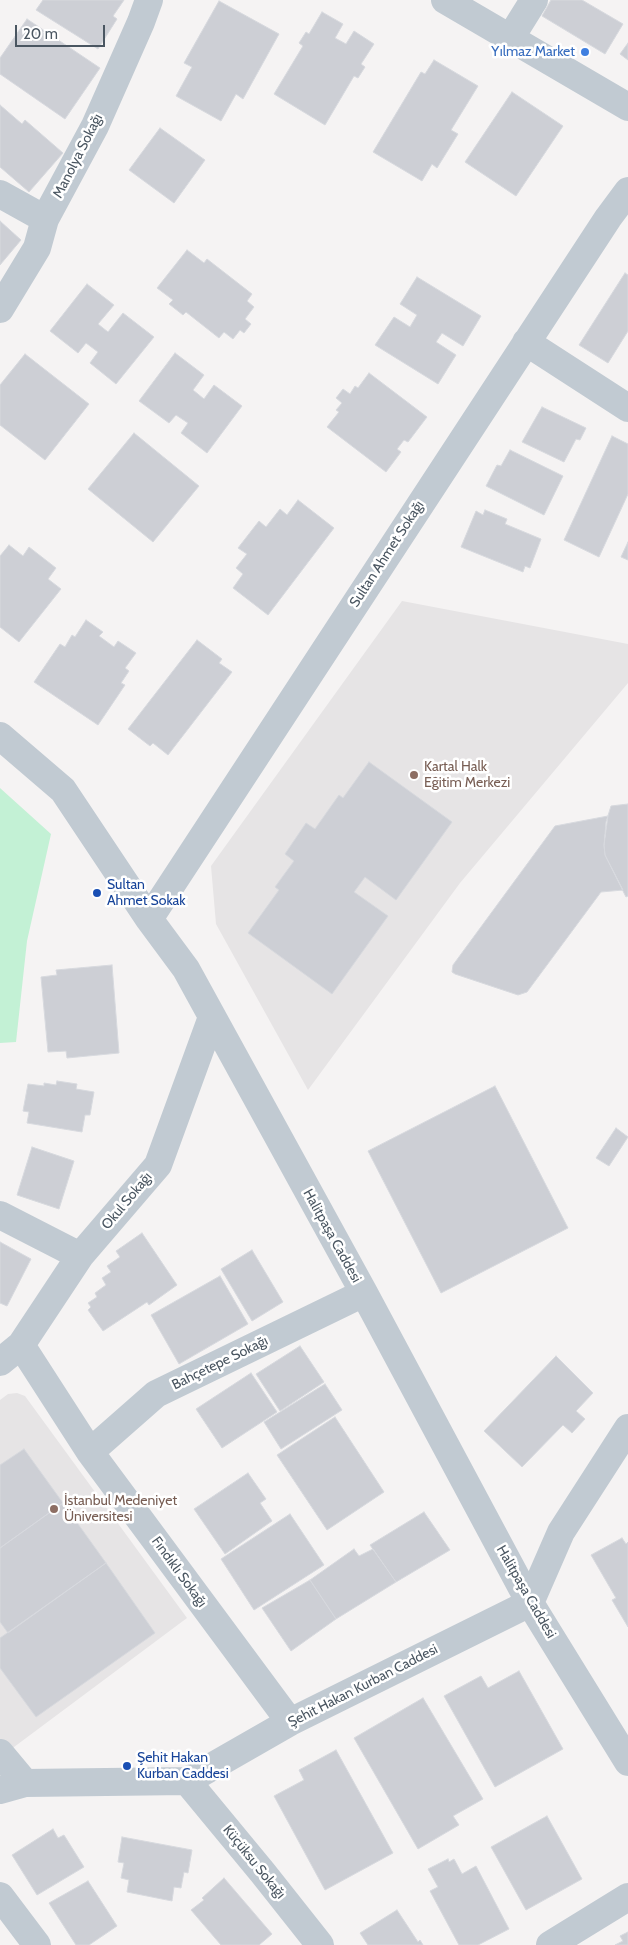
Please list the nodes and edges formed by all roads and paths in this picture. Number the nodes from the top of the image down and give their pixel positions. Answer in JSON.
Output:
{"nodes":[{"id":1,"x":149,"y":0,"type":"edge"},
{"id":2,"x":445,"y":0,"type":"edge"},
{"id":3,"x":534,"y":0,"type":"edge"},
{"id":4,"x":511,"y":37,"type":"junction"},
{"id":5,"x":628,"y":107,"type":"edge"},
{"id":6,"x":628,"y":191,"type":"edge"},
{"id":7,"x":0,"y":194,"type":"edge"},
{"id":8,"x":45,"y":220,"type":"junction"},
{"id":9,"x":0,"y":308,"type":"edge"},
{"id":10,"x":526,"y":342,"type":"junction"},
{"id":11,"x":628,"y":408,"type":"edge"},
{"id":12,"x":0,"y":736,"type":"edge"},
{"id":13,"x":149,"y":918,"type":"junction"},
{"id":14,"x":212,"y":1017,"type":"junction"},
{"id":15,"x":0,"y":1215,"type":"edge"},
{"id":16,"x":80,"y":1256,"type":"junction"},
{"id":17,"x":364,"y":1293,"type":"junction"},
{"id":18,"x":21,"y":1345,"type":"junction"},
{"id":19,"x":0,"y":1362,"type":"edge"},
{"id":20,"x":628,"y":1428,"type":"edge"},
{"id":21,"x":90,"y":1452,"type":"junction"},
{"id":22,"x":530,"y":1603,"type":"junction"},
{"id":23,"x":290,"y":1722,"type":"junction"},
{"id":24,"x":0,"y":1753,"type":"edge"},
{"id":25,"x":628,"y":1762,"type":"edge"},
{"id":26,"x":187,"y":1781,"type":"junction"},
{"id":27,"x":13,"y":1787,"type":"edge"},
{"id":28,"x":0,"y":1896,"type":"edge"},
{"id":29,"x":628,"y":1897,"type":"edge"},
{"id":30,"x":37,"y":1945,"type":"edge"},
{"id":31,"x":320,"y":1945,"type":"edge"},
{"id":32,"x":550,"y":1945,"type":"edge"}],
"edges":[{"from":1,"to":8,"type":"street","name":"Manolya Sokağı"},
{"from":2,"to":4,"type":"street"},
{"from":3,"to":4,"type":"street"},
{"from":4,"to":5,"type":"street"},
{"from":6,"to":10,"type":"street","name":"Sultan Ahmet Sokağı"},
{"from":7,"to":8,"type":"street"},
{"from":8,"to":9,"type":"street","name":"Manolya Sokağı"},
{"from":10,"to":11,"type":"street"},
{"from":10,"to":13,"type":"street","name":"Sultan Ahmet Sokağı"},
{"from":12,"to":13,"type":"street","name":"Halitpaşa Caddesi"},
{"from":13,"to":14,"type":"street","name":"Halitpaşa Caddesi"},
{"from":14,"to":16,"type":"street","name":"Okul Sokağı"},
{"from":14,"to":17,"type":"street","name":"Halitpaşa Caddesi"},
{"from":15,"to":16,"type":"street"},
{"from":16,"to":18,"type":"street","name":"Okul Sokağı"},
{"from":17,"to":21,"type":"street","name":"Bahçetepe Sokağı"},
{"from":17,"to":22,"type":"street","name":"Halitpaşa Caddesi"},
{"from":18,"to":19,"type":"street","name":"Okul Sokağı"},
{"from":18,"to":21,"type":"street","name":"Fındıklı Sokağı"},
{"from":20,"to":22,"type":"street"},
{"from":21,"to":23,"type":"street","name":"Fındıklı Sokağı"},
{"from":22,"to":23,"type":"street","name":"Şehit Hakan Kurban Caddesi"},
{"from":22,"to":25,"type":"street","name":"Halitpaşa Caddesi"},
{"from":23,"to":26,"type":"street","name":"Şehit Hakan Kurban Caddesi"},
{"from":24,"to":27,"type":"street"},
{"from":26,"to":27,"type":"street","name":"Şehit Hakan Kurban Caddesi"},
{"from":26,"to":31,"type":"street","name":"Küçüksu Sokağı"},
{"from":28,"to":30,"type":"street"},
{"from":29,"to":32,"type":"street"}]}
